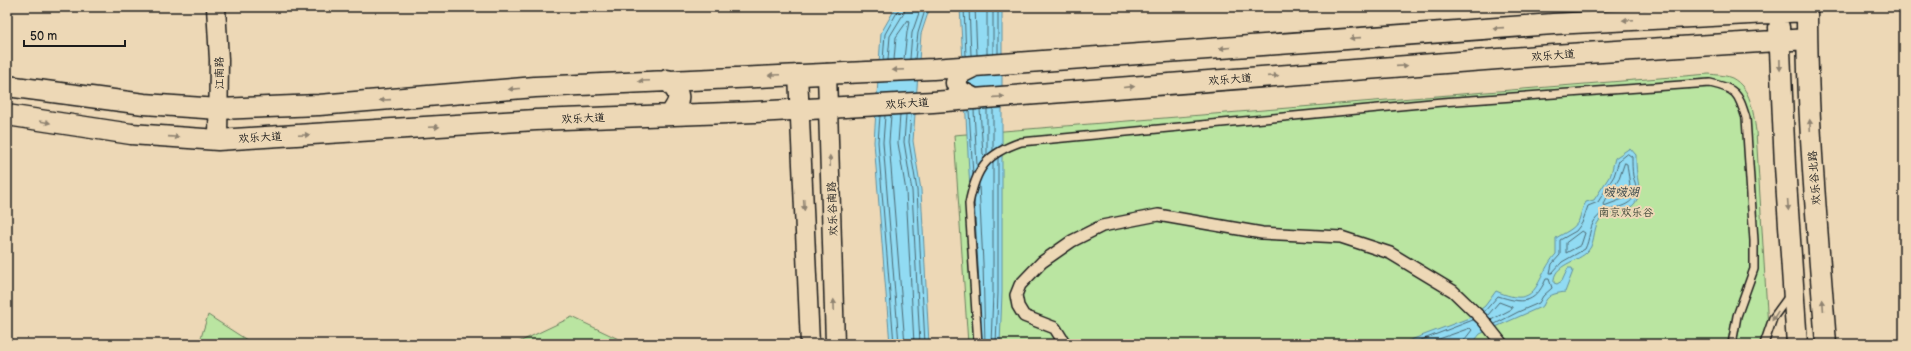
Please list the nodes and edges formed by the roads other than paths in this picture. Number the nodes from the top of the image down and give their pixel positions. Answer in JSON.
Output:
{"nodes":[{"id":1,"x":216,"y":7,"type":"edge"},
{"id":2,"x":1778,"y":12,"type":"junction"},
{"id":3,"x":1675,"y":17,"type":"junction"},
{"id":4,"x":1455,"y":32,"type":"junction"},
{"id":5,"x":1807,"y":39,"type":"junction"},
{"id":6,"x":1780,"y":40,"type":"junction"},
{"id":7,"x":1677,"y":46,"type":"junction"},
{"id":8,"x":1190,"y":51,"type":"junction"},
{"id":9,"x":1456,"y":62,"type":"junction"},
{"id":10,"x":975,"y":66,"type":"junction"},
{"id":11,"x":827,"y":73,"type":"junction"},
{"id":12,"x":798,"y":74,"type":"junction"},
{"id":13,"x":666,"y":80,"type":"junction"},
{"id":14,"x":1189,"y":82,"type":"junction"},
{"id":15,"x":7,"y":86,"type":"edge"},
{"id":16,"x":82,"y":96,"type":"junction"},
{"id":17,"x":975,"y":99,"type":"junction"},
{"id":18,"x":351,"y":103,"type":"junction"},
{"id":19,"x":829,"y":108,"type":"junction"},
{"id":20,"x":219,"y":109,"type":"junction"},
{"id":21,"x":799,"y":110,"type":"junction"},
{"id":22,"x":7,"y":115,"type":"edge"},
{"id":23,"x":670,"y":115,"type":"junction"},
{"id":24,"x":77,"y":127,"type":"junction"},
{"id":25,"x":353,"y":132,"type":"junction"},
{"id":26,"x":218,"y":140,"type":"junction"},
{"id":27,"x":1812,"y":164,"type":"junction"},
{"id":28,"x":1785,"y":166,"type":"junction"},
{"id":29,"x":1793,"y":291,"type":"junction"},
{"id":30,"x":1499,"y":341,"type":"edge"},
{"id":31,"x":810,"y":344,"type":"edge"},
{"id":32,"x":835,"y":344,"type":"edge"},
{"id":33,"x":978,"y":344,"type":"edge"},
{"id":34,"x":1065,"y":344,"type":"edge"},
{"id":35,"x":1732,"y":344,"type":"edge"},
{"id":36,"x":1764,"y":344,"type":"edge"},
{"id":37,"x":1797,"y":344,"type":"edge"},
{"id":38,"x":1826,"y":344,"type":"edge"}],
"edges":[{"from":1,"to":20,"type":"street","name":"江南路"},
{"from":2,"to":3,"type":"main road"},
{"from":2,"to":5,"type":"main road","name":"欢乐谷北路"},
{"from":2,"to":6,"type":"main road"},
{"from":3,"to":4,"type":"main road","one_way":true},
{"from":3,"to":7,"type":"main road"},
{"from":4,"to":8,"type":"main road","one_way":true},
{"from":4,"to":9,"type":"main road"},
{"from":5,"to":6,"type":"main road","name":"欢乐大道"},
{"from":27,"to":5,"type":"main road","name":"欢乐谷北路","one_way":true},
{"from":6,"to":7,"type":"main road","name":"欢乐大道"},
{"from":6,"to":28,"type":"main road","one_way":true},
{"from":7,"to":9,"type":"main road","name":"欢乐大道"},
{"from":8,"to":10,"type":"main road"},
{"from":8,"to":14,"type":"main road"},
{"from":14,"to":9,"type":"main road","name":"欢乐大道","one_way":true},
{"from":10,"to":11,"type":"main road","one_way":true},
{"from":10,"to":17,"type":"main road"},
{"from":11,"to":12,"type":"main road"},
{"from":11,"to":19,"type":"street","name":"欢乐谷南路"},
{"from":12,"to":13,"type":"main road","one_way":true},
{"from":12,"to":21,"type":"street"},
{"from":13,"to":18,"type":"main road","one_way":true},
{"from":13,"to":23,"type":"main road"},
{"from":17,"to":14,"type":"main road","name":"欢乐大道","one_way":true},
{"from":15,"to":16,"type":"main road"},
{"from":16,"to":20,"type":"main road"},
{"from":16,"to":24,"type":"main road"},
{"from":17,"to":19,"type":"main road","name":"欢乐大道"},
{"from":18,"to":20,"type":"main road"},
{"from":18,"to":25,"type":"main road"},
{"from":19,"to":21,"type":"main road","name":"欢乐大道"},
{"from":32,"to":19,"type":"street","name":"欢乐谷南路","one_way":true},
{"from":20,"to":26,"type":"street","name":"江南路"},
{"from":21,"to":23,"type":"main road","name":"欢乐大道"},
{"from":21,"to":31,"type":"street","one_way":true},
{"from":22,"to":24,"type":"main road","name":"欢乐大道","one_way":true},
{"from":25,"to":23,"type":"main road","name":"欢乐大道","one_way":true},
{"from":24,"to":26,"type":"main road","name":"欢乐大道","one_way":true},
{"from":26,"to":25,"type":"main road","name":"欢乐大道","one_way":true},
{"from":27,"to":28,"type":"main road"},
{"from":38,"to":27,"type":"main road","name":"欢乐谷北路","one_way":true},
{"from":28,"to":29,"type":"main road","one_way":true},
{"from":29,"to":36,"type":"lane","one_way":true},
{"from":29,"to":37,"type":"main road"},
{"from":30,"to":34,"type":"street"},
{"from":33,"to":35,"type":"lane"}]}
